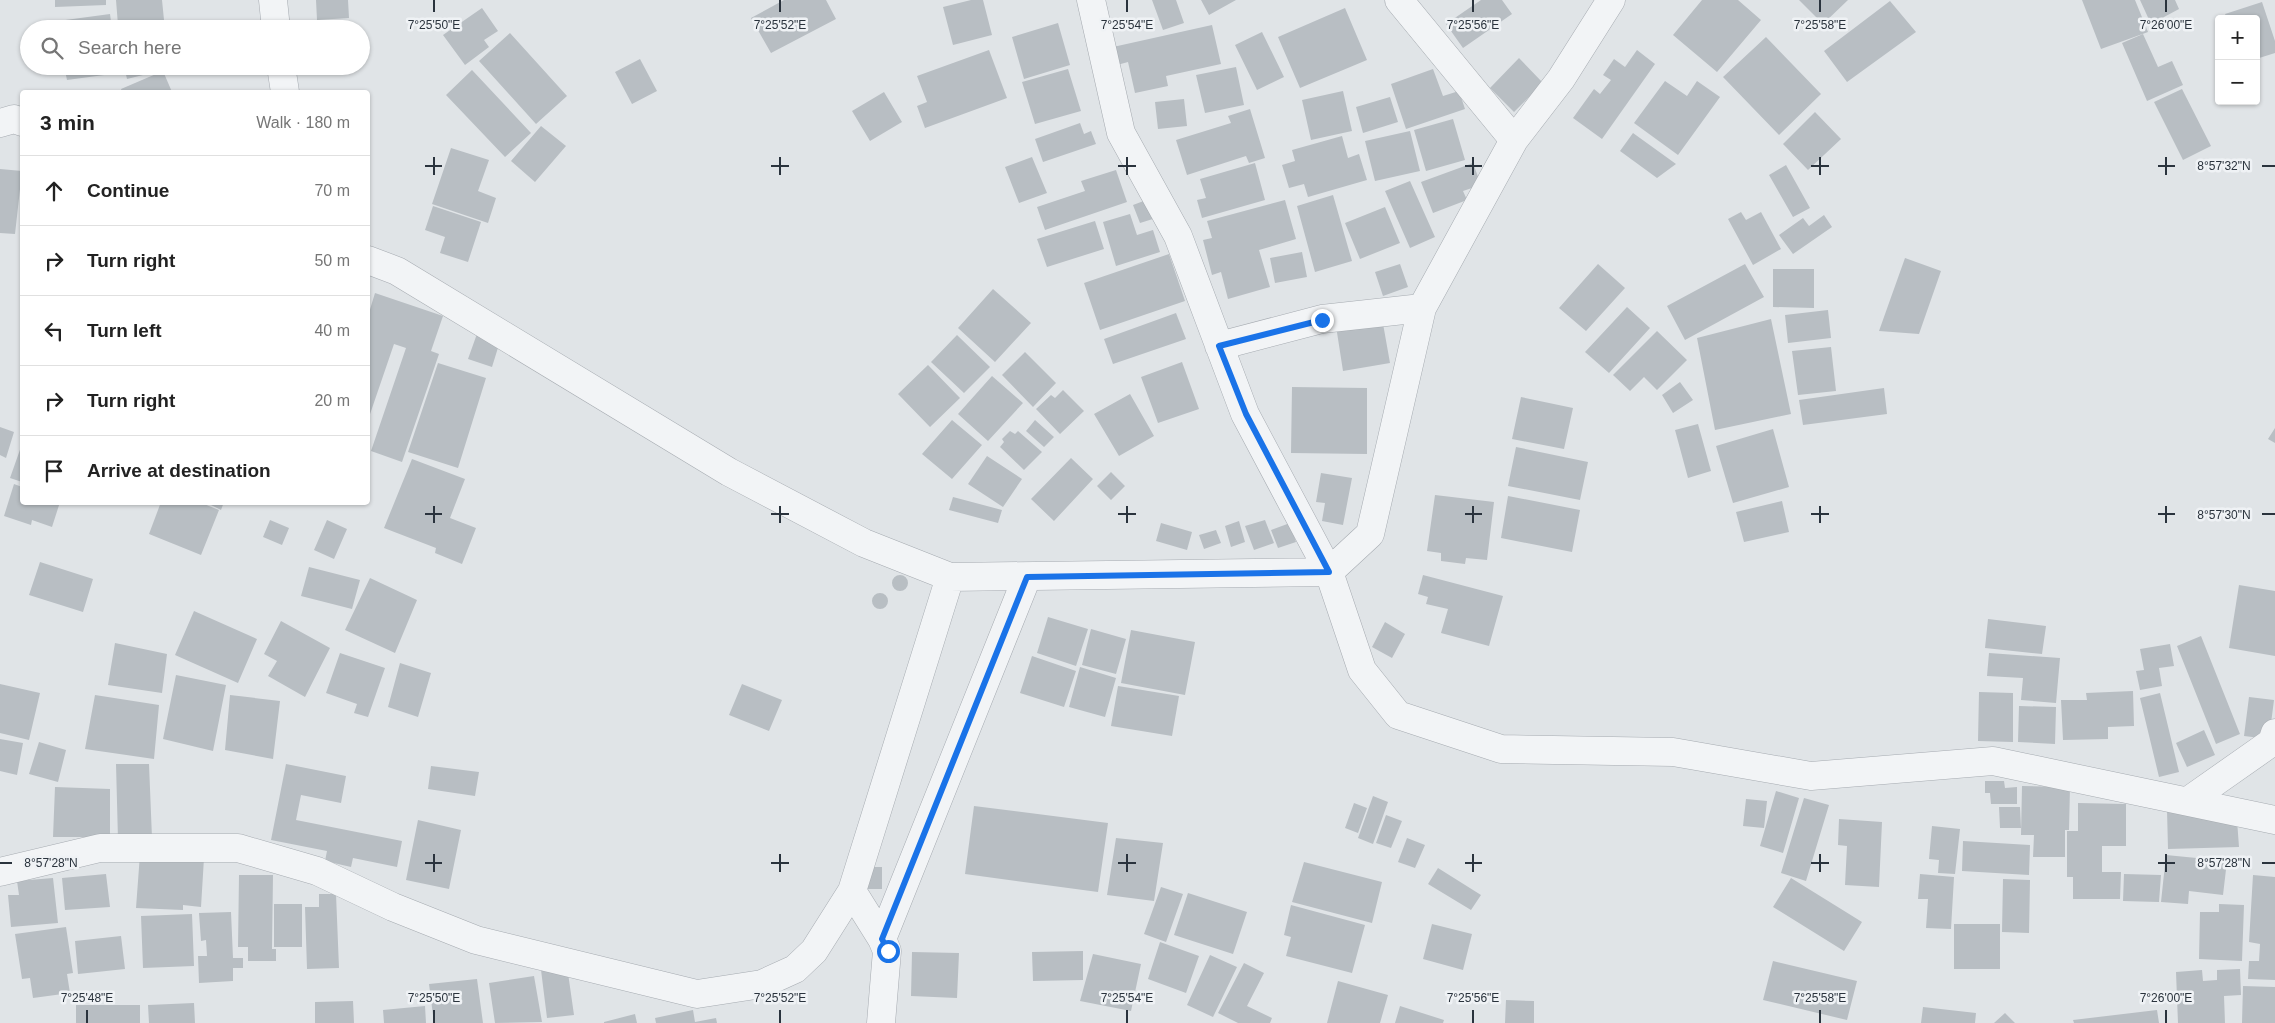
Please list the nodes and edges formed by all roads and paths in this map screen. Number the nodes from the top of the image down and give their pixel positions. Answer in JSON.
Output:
{"nodes":[{"id":1,"x":273,"y":0,"type":"edge"},
{"id":2,"x":1091,"y":0,"type":"edge"},
{"id":3,"x":1399,"y":0,"type":"edge"},
{"id":4,"x":1612,"y":0,"type":"edge"},
{"id":5,"x":275,"y":20,"type":"edge"},
{"id":6,"x":282,"y":75,"type":"edge"},
{"id":7,"x":284,"y":90,"type":"edge"},
{"id":8,"x":1514,"y":140,"type":"junction"},
{"id":9,"x":370,"y":261,"type":"edge"},
{"id":10,"x":1422,"y":308,"type":"junction"},
{"id":11,"x":1219,"y":346,"type":"junction"},
{"id":12,"x":1329,"y":572,"type":"junction"},
{"id":13,"x":950,"y":577,"type":"junction"},
{"id":14,"x":1027,"y":577,"type":"junction"},
{"id":15,"x":2275,"y":733,"type":"edge"},
{"id":16,"x":2188,"y":801,"type":"junction"},
{"id":17,"x":2275,"y":820,"type":"edge"},
{"id":18,"x":0,"y":872,"type":"edge"},
{"id":19,"x":852,"y":891,"type":"junction"},
{"id":20,"x":882,"y":939,"type":"junction"},
{"id":21,"x":880,"y":1023,"type":"edge"}],
"edges":[{"from":1,"to":5,"type":"street"},
{"from":2,"to":11,"type":"street"},
{"from":3,"to":8,"type":"street"},
{"from":4,"to":8,"type":"street"},
{"from":6,"to":7,"type":"street"},
{"from":8,"to":10,"type":"street"},
{"from":9,"to":13,"type":"street"},
{"from":10,"to":11,"type":"street"},
{"from":10,"to":12,"type":"street"},
{"from":11,"to":12,"type":"street"},
{"from":12,"to":14,"type":"street"},
{"from":12,"to":16,"type":"street"},
{"from":13,"to":14,"type":"street"},
{"from":13,"to":19,"type":"street"},
{"from":14,"to":20,"type":"street"},
{"from":15,"to":16,"type":"street"},
{"from":16,"to":17,"type":"street"},
{"from":18,"to":19,"type":"street"},
{"from":19,"to":20,"type":"street"},
{"from":20,"to":21,"type":"street"}]}
